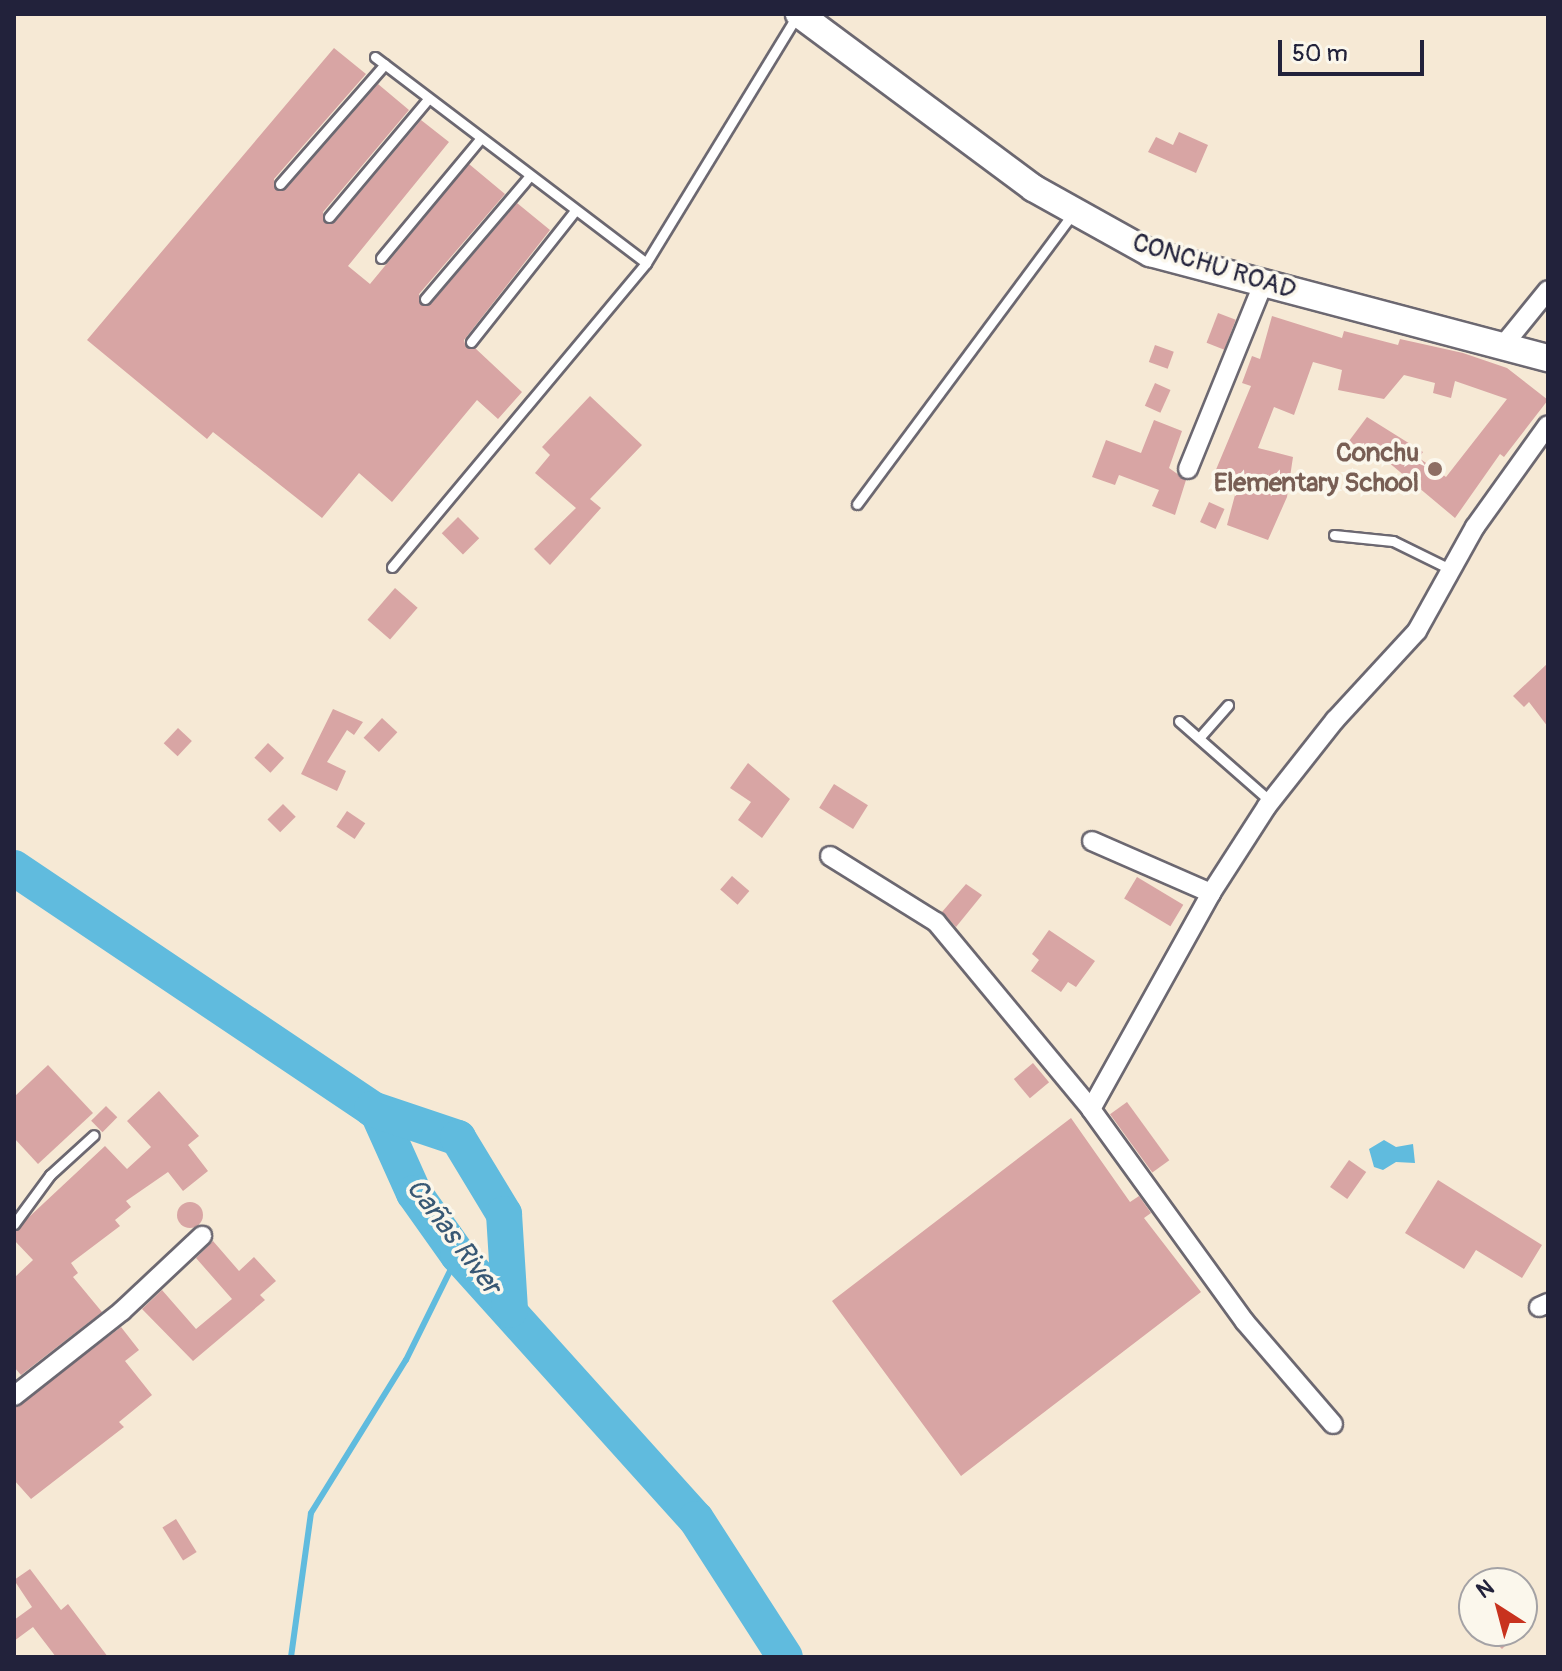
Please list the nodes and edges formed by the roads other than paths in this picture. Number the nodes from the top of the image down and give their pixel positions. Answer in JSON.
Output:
{"nodes":[{"id":1,"x":798,"y":14,"type":"edge"},
{"id":2,"x":375,"y":57,"type":"dead end"},
{"id":3,"x":385,"y":64,"type":"junction"},
{"id":4,"x":428,"y":99,"type":"junction"},
{"id":5,"x":480,"y":139,"type":"junction"},
{"id":6,"x":529,"y":177,"type":"junction"},
{"id":7,"x":280,"y":184,"type":"dead end"},
{"id":8,"x":574,"y":212,"type":"junction"},
{"id":9,"x":1072,"y":214,"type":"junction"},
{"id":10,"x":329,"y":217,"type":"dead end"},
{"id":11,"x":381,"y":258,"type":"dead end"},
{"id":12,"x":646,"y":263,"type":"junction"},
{"id":13,"x":1263,"y":284,"type":"junction"},
{"id":14,"x":1548,"y":290,"type":"edge"},
{"id":15,"x":425,"y":299,"type":"dead end"},
{"id":16,"x":471,"y":342,"type":"dead end"},
{"id":17,"x":1505,"y":343,"type":"junction"},
{"id":18,"x":1548,"y":358,"type":"edge"},
{"id":19,"x":1548,"y":425,"type":"edge"},
{"id":20,"x":1188,"y":469,"type":"dead end"},
{"id":21,"x":857,"y":504,"type":"dead end"},
{"id":22,"x":1334,"y":535,"type":"dead end"},
{"id":23,"x":392,"y":567,"type":"dead end"},
{"id":24,"x":1454,"y":571,"type":"junction"},
{"id":25,"x":1228,"y":705,"type":"dead end"},
{"id":26,"x":1179,"y":721,"type":"dead end"},
{"id":27,"x":1199,"y":738,"type":"junction"},
{"id":28,"x":1270,"y":801,"type":"junction"},
{"id":29,"x":1092,"y":841,"type":"dead end"},
{"id":30,"x":830,"y":856,"type":"dead end"},
{"id":31,"x":1211,"y":893,"type":"junction"},
{"id":32,"x":1091,"y":1109,"type":"junction"},
{"id":33,"x":94,"y":1135,"type":"dead end"},
{"id":34,"x":14,"y":1224,"type":"edge"},
{"id":35,"x":202,"y":1236,"type":"dead end"},
{"id":36,"x":14,"y":1396,"type":"edge"},
{"id":37,"x":1333,"y":1424,"type":"dead end"}],
"edges":[{"from":1,"to":9,"type":"main road","name":"CONCHU ROAD"},
{"from":1,"to":12,"type":"lane"},
{"from":2,"to":3,"type":"lane"},
{"from":3,"to":4,"type":"lane"},
{"from":3,"to":7,"type":"lane"},
{"from":4,"to":5,"type":"lane"},
{"from":4,"to":10,"type":"lane"},
{"from":5,"to":6,"type":"lane"},
{"from":5,"to":11,"type":"lane"},
{"from":6,"to":8,"type":"lane"},
{"from":6,"to":15,"type":"lane"},
{"from":8,"to":12,"type":"lane"},
{"from":8,"to":16,"type":"lane"},
{"from":9,"to":13,"type":"main road","name":"CONCHU ROAD"},
{"from":9,"to":21,"type":"lane"},
{"from":12,"to":23,"type":"lane"},
{"from":13,"to":17,"type":"main road","name":"CONCHU ROAD"},
{"from":13,"to":20,"type":"street"},
{"from":14,"to":17,"type":"street"},
{"from":17,"to":18,"type":"main road","name":"CONCHU ROAD"},
{"from":19,"to":24,"type":"street"},
{"from":22,"to":24,"type":"lane"},
{"from":24,"to":28,"type":"street"},
{"from":25,"to":27,"type":"lane"},
{"from":26,"to":27,"type":"lane"},
{"from":27,"to":28,"type":"lane"},
{"from":28,"to":31,"type":"street"},
{"from":29,"to":31,"type":"street"},
{"from":30,"to":32,"type":"street"},
{"from":31,"to":32,"type":"street"},
{"from":32,"to":37,"type":"street"},
{"from":33,"to":34,"type":"lane"},
{"from":35,"to":36,"type":"street"}]}
